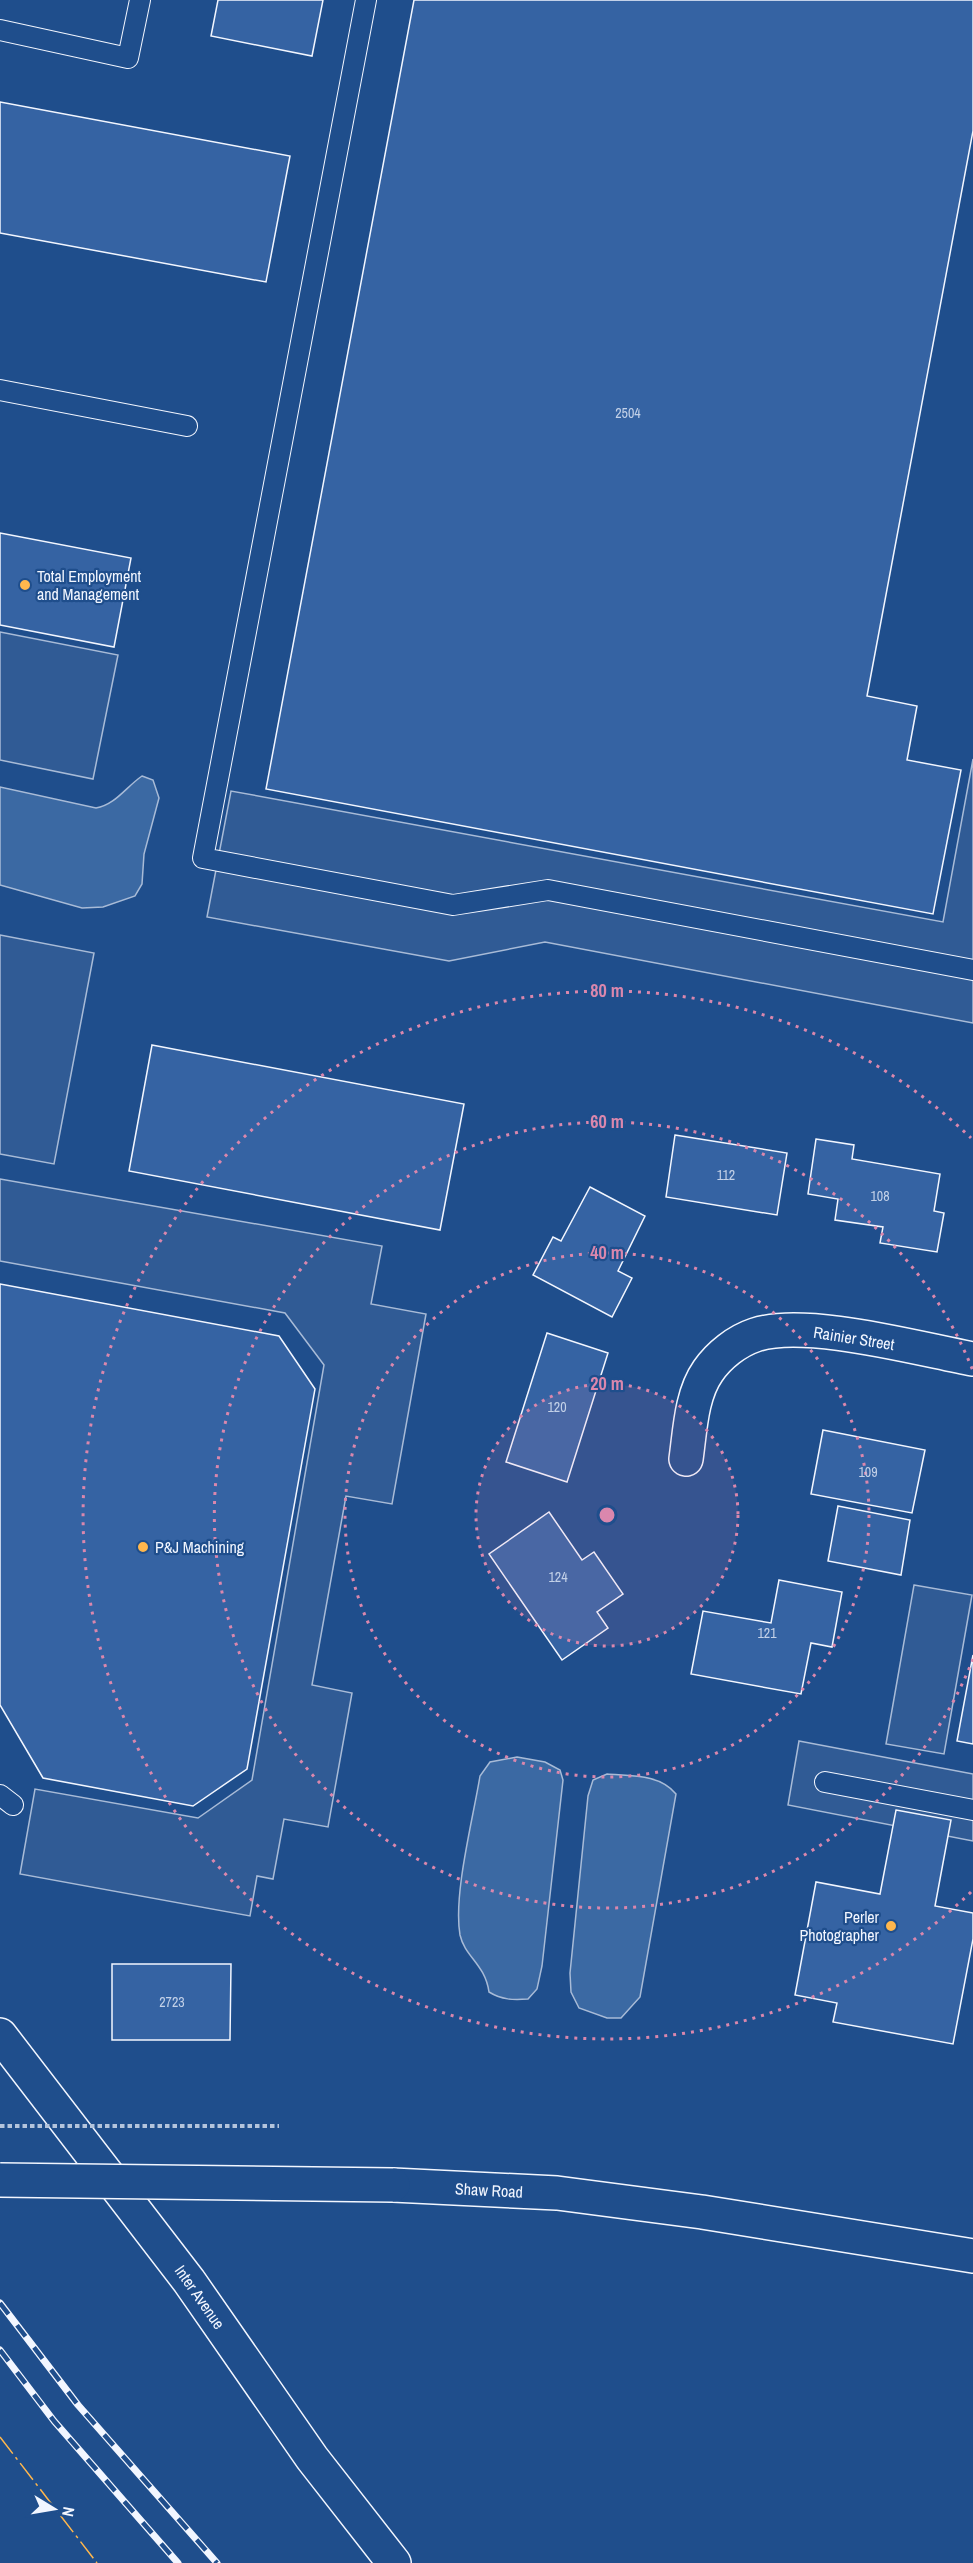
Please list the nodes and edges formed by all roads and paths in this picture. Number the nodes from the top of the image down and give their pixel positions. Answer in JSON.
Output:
{"nodes":[{"id":1,"x":140,"y":0,"type":"edge"},
{"id":2,"x":366,"y":0,"type":"edge"},
{"id":3,"x":0,"y":30,"type":"edge"},
{"id":4,"x":0,"y":390,"type":"edge"},
{"id":5,"x":187,"y":426,"type":"dead end"},
{"id":6,"x":973,"y":970,"type":"edge"},
{"id":7,"x":973,"y":1359,"type":"edge"},
{"id":8,"x":686,"y":1459,"type":"dead end"},
{"id":9,"x":825,"y":1782,"type":"dead end"},
{"id":10,"x":973,"y":1810,"type":"edge"},
{"id":11,"x":0,"y":2035,"type":"edge"},
{"id":12,"x":0,"y":2126,"type":"edge"},
{"id":13,"x":279,"y":2126,"type":"dead end"},
{"id":14,"x":0,"y":2180,"type":"edge"},
{"id":15,"x":973,"y":2256,"type":"edge"},
{"id":16,"x":394,"y":2563,"type":"edge"}],
"edges":[{"from":1,"to":3,"type":"lane"},
{"from":2,"to":6,"type":"lane"},
{"from":4,"to":5,"type":"lane"},
{"from":7,"to":8,"type":"street","name":"Rainier Street"},
{"from":9,"to":10,"type":"lane"},
{"from":11,"to":16,"type":"street","name":"Inter Avenue"},
{"from":12,"to":13,"type":"path","bridge":true},
{"from":14,"to":15,"type":"street","name":"Shaw Road","bridge":true}]}
